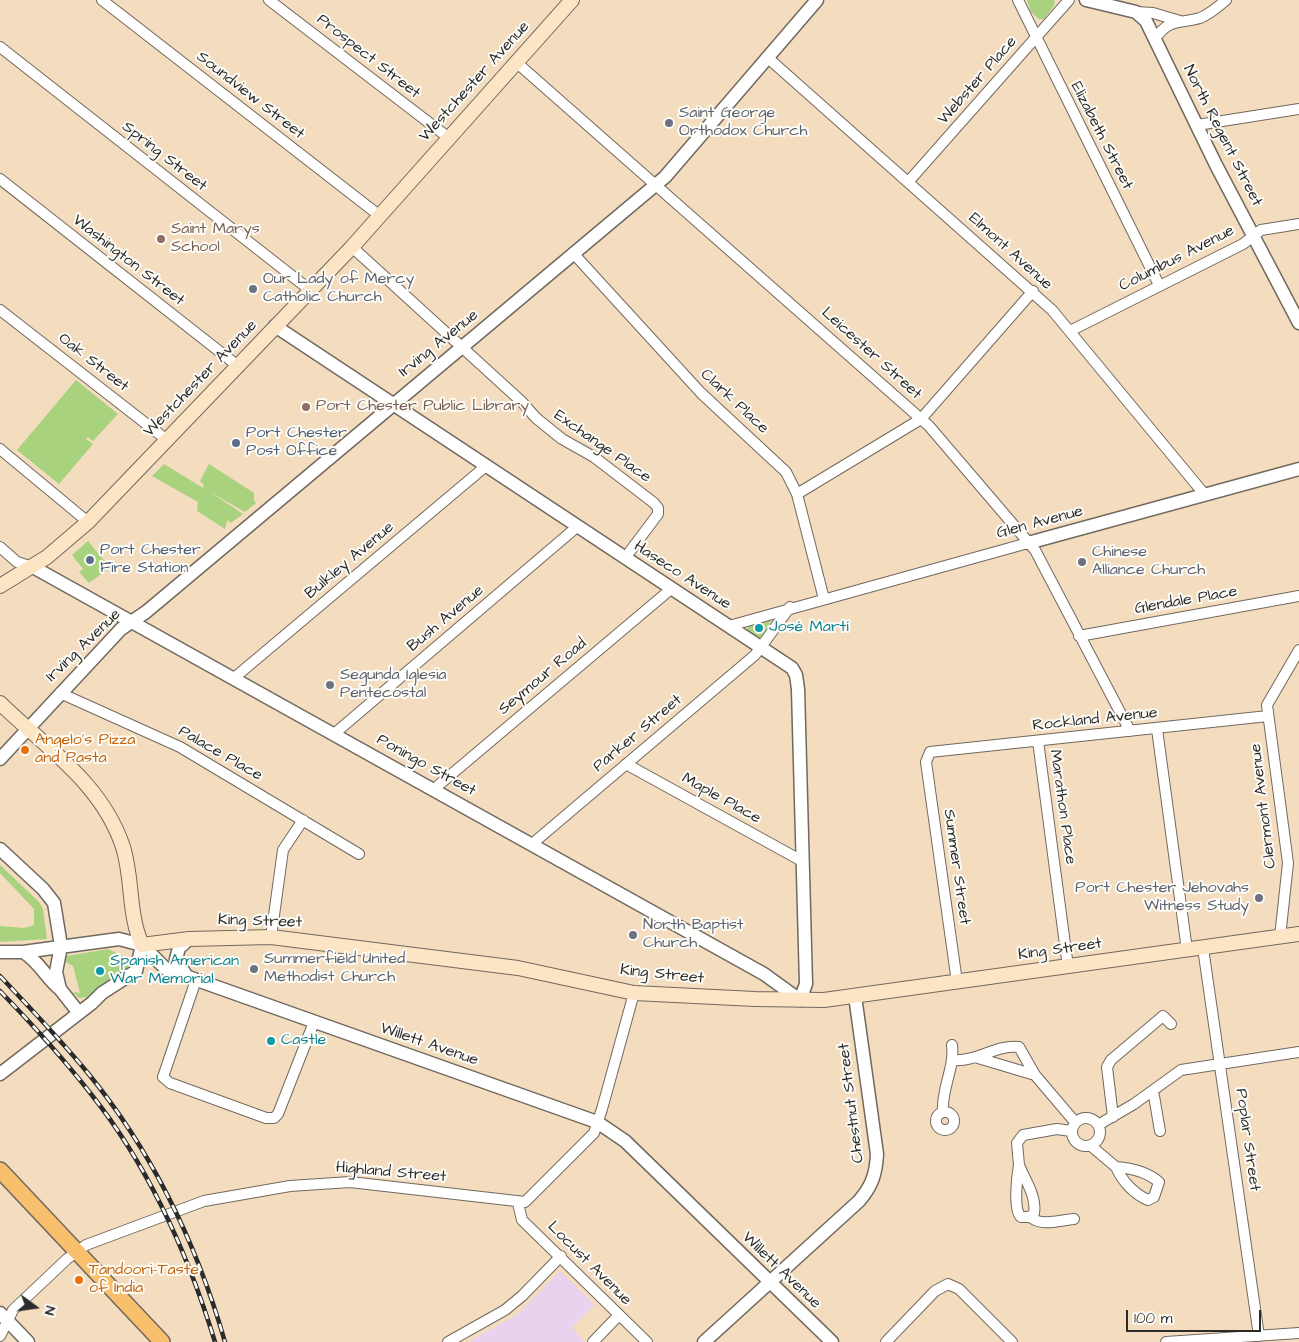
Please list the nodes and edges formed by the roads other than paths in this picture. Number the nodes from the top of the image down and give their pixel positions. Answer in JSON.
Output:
{"nodes":[{"id":1,"x":102,"y":0,"type":"edge"},
{"id":2,"x":270,"y":0,"type":"edge"},
{"id":3,"x":572,"y":0,"type":"edge"},
{"id":4,"x":817,"y":0,"type":"edge"},
{"id":5,"x":1018,"y":0,"type":"edge"},
{"id":6,"x":1069,"y":0,"type":"edge"},
{"id":7,"x":1086,"y":0,"type":"edge"},
{"id":8,"x":1226,"y":0,"type":"edge"},
{"id":9,"x":1136,"y":12,"type":"junction"},
{"id":10,"x":1180,"y":21,"type":"junction"},
{"id":11,"x":1036,"y":38,"type":"junction"},
{"id":12,"x":1155,"y":39,"type":"junction"},
{"id":13,"x":0,"y":47,"type":"edge"},
{"id":14,"x":768,"y":58,"type":"junction"},
{"id":15,"x":516,"y":62,"type":"junction"},
{"id":16,"x":1299,"y":109,"type":"edge"},
{"id":17,"x":1198,"y":125,"type":"junction"},
{"id":18,"x":449,"y":138,"type":"junction"},
{"id":19,"x":0,"y":179,"type":"edge"},
{"id":20,"x":909,"y":181,"type":"junction"},
{"id":21,"x":657,"y":184,"type":"junction"},
{"id":22,"x":380,"y":216,"type":"junction"},
{"id":23,"x":1299,"y":224,"type":"edge"},
{"id":24,"x":1253,"y":235,"type":"junction"},
{"id":25,"x":352,"y":247,"type":"junction"},
{"id":26,"x":573,"y":253,"type":"junction"},
{"id":27,"x":1159,"y":285,"type":"junction"},
{"id":28,"x":310,"y":290,"type":"junction"},
{"id":29,"x":1033,"y":291,"type":"junction"},
{"id":30,"x":0,"y":310,"type":"edge"},
{"id":31,"x":1299,"y":323,"type":"edge"},
{"id":32,"x":275,"y":326,"type":"junction"},
{"id":33,"x":1070,"y":330,"type":"junction"},
{"id":34,"x":460,"y":347,"type":"junction"},
{"id":35,"x":238,"y":366,"type":"junction"},
{"id":36,"x":393,"y":404,"type":"junction"},
{"id":37,"x":921,"y":419,"type":"junction"},
{"id":38,"x":167,"y":440,"type":"junction"},
{"id":39,"x":0,"y":449,"type":"edge"},
{"id":40,"x":486,"y":466,"type":"junction"},
{"id":41,"x":1299,"y":469,"type":"edge"},
{"id":42,"x":797,"y":494,"type":"junction"},
{"id":43,"x":1205,"y":495,"type":"junction"},
{"id":44,"x":88,"y":522,"type":"junction"},
{"id":45,"x":578,"y":526,"type":"junction"},
{"id":46,"x":1028,"y":543,"type":"junction"},
{"id":47,"x":0,"y":547,"type":"edge"},
{"id":48,"x":625,"y":558,"type":"junction"},
{"id":49,"x":33,"y":566,"type":"junction"},
{"id":50,"x":0,"y":586,"type":"edge"},
{"id":51,"x":671,"y":588,"type":"junction"},
{"id":52,"x":1299,"y":596,"type":"edge"},
{"id":53,"x":824,"y":599,"type":"junction"},
{"id":54,"x":790,"y":607,"type":"junction"},
{"id":55,"x":132,"y":621,"type":"junction"},
{"id":56,"x":729,"y":626,"type":"junction"},
{"id":57,"x":1079,"y":636,"type":"junction"},
{"id":58,"x":761,"y":647,"type":"junction"},
{"id":59,"x":1299,"y":650,"type":"edge"},
{"id":60,"x":234,"y":678,"type":"junction"},
{"id":61,"x":60,"y":693,"type":"junction"},
{"id":62,"x":0,"y":704,"type":"edge"},
{"id":63,"x":1268,"y":716,"type":"junction"},
{"id":64,"x":27,"y":729,"type":"junction"},
{"id":65,"x":1157,"y":729,"type":"junction"},
{"id":66,"x":1130,"y":731,"type":"junction"},
{"id":67,"x":334,"y":734,"type":"junction"},
{"id":68,"x":1038,"y":741,"type":"junction"},
{"id":69,"x":926,"y":756,"type":"joint"},
{"id":70,"x":0,"y":759,"type":"edge"},
{"id":71,"x":626,"y":764,"type":"junction"},
{"id":72,"x":434,"y":789,"type":"junction"},
{"id":73,"x":303,"y":820,"type":"junction"},
{"id":74,"x":532,"y":844,"type":"junction"},
{"id":75,"x":0,"y":849,"type":"edge"},
{"id":76,"x":359,"y":854,"type":"dead end"},
{"id":77,"x":802,"y":861,"type":"junction"},
{"id":78,"x":1299,"y":934,"type":"edge"},
{"id":79,"x":271,"y":937,"type":"junction"},
{"id":80,"x":1280,"y":937,"type":"junction"},
{"id":81,"x":189,"y":938,"type":"junction"},
{"id":82,"x":142,"y":945,"type":"junction"},
{"id":83,"x":61,"y":946,"type":"junction"},
{"id":84,"x":1204,"y":948,"type":"junction"},
{"id":85,"x":1187,"y":950,"type":"junction"},
{"id":86,"x":0,"y":952,"type":"edge"},
{"id":87,"x":23,"y":952,"type":"junction"},
{"id":88,"x":1068,"y":967,"type":"junction"},
{"id":89,"x":192,"y":979,"type":"junction"},
{"id":90,"x":957,"y":982,"type":"junction"},
{"id":91,"x":60,"y":989,"type":"junction"},
{"id":92,"x":634,"y":993,"type":"junction"},
{"id":93,"x":855,"y":996,"type":"junction"},
{"id":94,"x":800,"y":1000,"type":"junction"},
{"id":95,"x":79,"y":1013,"type":"junction"},
{"id":96,"x":314,"y":1022,"type":"junction"},
{"id":97,"x":1171,"y":1024,"type":"dead end"},
{"id":98,"x":952,"y":1045,"type":"dead end"},
{"id":99,"x":1299,"y":1052,"type":"edge"},
{"id":100,"x":978,"y":1058,"type":"junction"},
{"id":101,"x":953,"y":1060,"type":"junction"},
{"id":102,"x":1221,"y":1064,"type":"junction"},
{"id":103,"x":0,"y":1074,"type":"edge"},
{"id":104,"x":1035,"y":1076,"type":"junction"},
{"id":105,"x":1152,"y":1092,"type":"junction"},
{"id":106,"x":943,"y":1112,"type":"dead end"},
{"id":107,"x":1112,"y":1117,"type":"junction"},
{"id":108,"x":597,"y":1122,"type":"junction"},
{"id":109,"x":1098,"y":1125,"type":"junction"},
{"id":110,"x":1073,"y":1126,"type":"junction"},
{"id":111,"x":1160,"y":1131,"type":"dead end"},
{"id":112,"x":1091,"y":1146,"type":"junction"},
{"id":113,"x":1019,"y":1165,"type":"junction"},
{"id":114,"x":1116,"y":1167,"type":"dead end"},
{"id":115,"x":0,"y":1170,"type":"edge"},
{"id":116,"x":518,"y":1203,"type":"junction"},
{"id":117,"x":1030,"y":1216,"type":"junction"},
{"id":118,"x":1074,"y":1218,"type":"dead end"},
{"id":119,"x":76,"y":1252,"type":"junction"},
{"id":120,"x":560,"y":1256,"type":"junction"},
{"id":121,"x":770,"y":1283,"type":"junction"},
{"id":122,"x":618,"y":1315,"type":"junction"},
{"id":123,"x":4,"y":1317,"type":"edge"},
{"id":124,"x":1299,"y":1333,"type":"edge"},
{"id":125,"x":0,"y":1336,"type":"edge"},
{"id":126,"x":1259,"y":1336,"type":"junction"},
{"id":127,"x":28,"y":1342,"type":"edge"},
{"id":128,"x":162,"y":1342,"type":"edge"},
{"id":129,"x":448,"y":1342,"type":"edge"},
{"id":130,"x":593,"y":1342,"type":"edge"},
{"id":131,"x":647,"y":1342,"type":"edge"},
{"id":132,"x":704,"y":1342,"type":"edge"},
{"id":133,"x":832,"y":1342,"type":"edge"},
{"id":134,"x":886,"y":1342,"type":"edge"},
{"id":135,"x":1012,"y":1342,"type":"edge"},
{"id":136,"x":1166,"y":1342,"type":"edge"},
{"id":137,"x":1186,"y":1342,"type":"edge"}],
"edges":[{"from":1,"to":22,"type":"street","name":"Soundview Street"},
{"from":2,"to":18,"type":"street","name":"Prospect Street"},
{"from":3,"to":15,"type":"main road","name":"Westchester Avenue"},
{"from":4,"to":14,"type":"street","name":"Irving Avenue"},
{"from":5,"to":11,"type":"street","name":"Elizabeth Street"},
{"from":6,"to":11,"type":"street","name":"Webster Place"},
{"from":7,"to":9,"type":"street"},
{"from":8,"to":10,"type":"street"},
{"from":9,"to":10,"type":"street"},
{"from":9,"to":12,"type":"street","name":"North Regent Street"},
{"from":10,"to":12,"type":"street"},
{"from":11,"to":20,"type":"street","name":"Webster Place"},
{"from":11,"to":27,"type":"street","name":"Elizabeth Street"},
{"from":12,"to":17,"type":"street","name":"North Regent Street"},
{"from":13,"to":28,"type":"street","name":"Spring Street"},
{"from":14,"to":20,"type":"street","name":"Elmont Avenue"},
{"from":14,"to":21,"type":"street","name":"Irving Avenue"},
{"from":15,"to":18,"type":"main road","name":"Westchester Avenue"},
{"from":15,"to":21,"type":"street","name":"Leicester Street"},
{"from":16,"to":17,"type":"street"},
{"from":17,"to":24,"type":"street","name":"North Regent Street"},
{"from":18,"to":22,"type":"main road","name":"Westchester Avenue"},
{"from":19,"to":35,"type":"street","name":"Washington Street"},
{"from":20,"to":29,"type":"street","name":"Elmont Avenue"},
{"from":21,"to":26,"type":"street","name":"Irving Avenue"},
{"from":21,"to":37,"type":"street","name":"Leicester Street"},
{"from":22,"to":25,"type":"main road","name":"Westchester Avenue"},
{"from":23,"to":24,"type":"street","name":"Columbus Avenue"},
{"from":24,"to":27,"type":"street","name":"Columbus Avenue"},
{"from":24,"to":31,"type":"street","name":"North Regent Street"},
{"from":25,"to":28,"type":"main road","name":"Westchester Avenue"},
{"from":25,"to":34,"type":"street","name":"Exchange Place"},
{"from":26,"to":34,"type":"street","name":"Irving Avenue"},
{"from":26,"to":42,"type":"street","name":"Clark Place"},
{"from":27,"to":33,"type":"street","name":"Columbus Avenue"},
{"from":28,"to":32,"type":"main road","name":"Westchester Avenue"},
{"from":29,"to":33,"type":"street","name":"Elmont Avenue"},
{"from":29,"to":37,"type":"street"},
{"from":30,"to":38,"type":"street","name":"Oak Street"},
{"from":32,"to":35,"type":"main road","name":"Westchester Avenue"},
{"from":32,"to":36,"type":"street","name":"Haseco Avenue"},
{"from":33,"to":43,"type":"street","name":"Elmont Avenue"},
{"from":34,"to":36,"type":"street","name":"Irving Avenue"},
{"from":34,"to":48,"type":"street","name":"Exchange Place"},
{"from":35,"to":38,"type":"main road","name":"Westchester Avenue"},
{"from":36,"to":40,"type":"street","name":"Haseco Avenue"},
{"from":36,"to":55,"type":"street","name":"Irving Avenue"},
{"from":37,"to":42,"type":"street"},
{"from":37,"to":46,"type":"street","name":"Leicester Street"},
{"from":38,"to":44,"type":"main road","name":"Westchester Avenue"},
{"from":39,"to":44,"type":"street"},
{"from":40,"to":45,"type":"street","name":"Haseco Avenue"},
{"from":40,"to":60,"type":"street","name":"Bulkley Avenue"},
{"from":41,"to":43,"type":"street","name":"Glen Avenue"},
{"from":42,"to":53,"type":"street","name":"Clark Place"},
{"from":43,"to":46,"type":"street","name":"Glen Avenue"},
{"from":44,"to":49,"type":"main road","name":"Westchester Avenue"},
{"from":45,"to":48,"type":"street","name":"Haseco Avenue"},
{"from":45,"to":67,"type":"street","name":"Bush Avenue"},
{"from":46,"to":53,"type":"street","name":"Glen Avenue"},
{"from":46,"to":57,"type":"street","name":"Leicester Street"},
{"from":47,"to":49,"type":"street"},
{"from":48,"to":51,"type":"street","name":"Haseco Avenue"},
{"from":49,"to":50,"type":"main road","name":"Westchester Avenue"},
{"from":49,"to":55,"type":"street","name":"Poningo Street"},
{"from":51,"to":56,"type":"street","name":"Haseco Avenue"},
{"from":51,"to":72,"type":"street","name":"Seymour Road"},
{"from":52,"to":57,"type":"street","name":"Glendale Place"},
{"from":53,"to":54,"type":"street","name":"Glen Avenue"},
{"from":54,"to":56,"type":"street","name":"Glen Avenue"},
{"from":54,"to":58,"type":"street"},
{"from":55,"to":60,"type":"street","name":"Poningo Street"},
{"from":55,"to":61,"type":"street","name":"Irving Avenue"},
{"from":56,"to":58,"type":"street","name":"Haseco Avenue"},
{"from":57,"to":66,"type":"street","name":"Leicester Street"},
{"from":58,"to":71,"type":"street","name":"Parker Street"},
{"from":58,"to":77,"type":"street","name":"Haseco Avenue"},
{"from":59,"to":63,"type":"street","name":"Clermont Avenue"},
{"from":60,"to":67,"type":"street","name":"Poningo Street"},
{"from":61,"to":64,"type":"street","name":"Irving Avenue"},
{"from":61,"to":73,"type":"street","name":"Palace Place"},
{"from":62,"to":64,"type":"main road"},
{"from":63,"to":65,"type":"street","name":"Rockland Avenue"},
{"from":63,"to":80,"type":"street","name":"Clermont Avenue"},
{"from":64,"to":70,"type":"street","name":"Irving Avenue"},
{"from":64,"to":82,"type":"main road"},
{"from":65,"to":66,"type":"street","name":"Rockland Avenue"},
{"from":65,"to":85,"type":"street"},
{"from":66,"to":68,"type":"street","name":"Rockland Avenue"},
{"from":67,"to":72,"type":"street","name":"Poningo Street"},
{"from":68,"to":69,"type":"street","name":"Rockland Avenue"},
{"from":68,"to":88,"type":"street","name":"Marathon Place"},
{"from":69,"to":90,"type":"street","name":"Summer Street"},
{"from":71,"to":74,"type":"street","name":"Parker Street"},
{"from":71,"to":77,"type":"street","name":"Maple Place"},
{"from":72,"to":74,"type":"street","name":"Poningo Street"},
{"from":73,"to":76,"type":"street","name":"Palace Place"},
{"from":73,"to":79,"type":"street"},
{"from":74,"to":94,"type":"street","name":"Poningo Street"},
{"from":75,"to":83,"type":"street"},
{"from":77,"to":94,"type":"street","name":"Haseco Avenue"},
{"from":78,"to":80,"type":"main road","name":"King Street"},
{"from":79,"to":81,"type":"main road","name":"King Street"},
{"from":79,"to":92,"type":"main road","name":"King Street"},
{"from":80,"to":84,"type":"main road","name":"King Street"},
{"from":81,"to":82,"type":"main road","name":"King Street"},
{"from":81,"to":89,"type":"street"},
{"from":82,"to":83,"type":"street","name":"King Street"},
{"from":82,"to":89,"type":"street","name":"Willett Avenue"},
{"from":82,"to":95,"type":"street"},
{"from":83,"to":87,"type":"street","name":"King Street"},
{"from":83,"to":91,"type":"street"},
{"from":84,"to":85,"type":"main road","name":"King Street"},
{"from":84,"to":102,"type":"street","name":"Poplar Street"},
{"from":85,"to":88,"type":"main road","name":"King Street"},
{"from":86,"to":87,"type":"street","name":"King Street"},
{"from":87,"to":91,"type":"street"},
{"from":88,"to":90,"type":"main road","name":"King Street"},
{"from":89,"to":96,"type":"street","name":"Willett Avenue"},
{"from":89,"to":96,"type":"street"},
{"from":90,"to":93,"type":"main road","name":"King Street"},
{"from":91,"to":95,"type":"street"},
{"from":92,"to":94,"type":"main road","name":"King Street"},
{"from":92,"to":108,"type":"street"},
{"from":93,"to":94,"type":"main road","name":"King Street"},
{"from":93,"to":121,"type":"street","name":"Chestnut Street"},
{"from":95,"to":103,"type":"street"},
{"from":96,"to":108,"type":"street","name":"Willett Avenue"},
{"from":97,"to":107,"type":"street"},
{"from":98,"to":101,"type":"street"},
{"from":99,"to":102,"type":"street"},
{"from":100,"to":101,"type":"street"},
{"from":100,"to":104,"type":"street"},
{"from":100,"to":104,"type":"street"},
{"from":101,"to":106,"type":"street"},
{"from":102,"to":105,"type":"street"},
{"from":102,"to":126,"type":"street","name":"Poplar Street"},
{"from":104,"to":110,"type":"street"},
{"from":105,"to":107,"type":"street"},
{"from":105,"to":111,"type":"street"},
{"from":107,"to":109,"type":"street"},
{"from":108,"to":116,"type":"street"},
{"from":108,"to":121,"type":"street","name":"Willett Avenue"},
{"from":109,"to":110,"type":"street"},
{"from":109,"to":112,"type":"street"},
{"from":110,"to":112,"type":"street"},
{"from":110,"to":113,"type":"street"},
{"from":112,"to":114,"type":"street"},
{"from":113,"to":117,"type":"street"},
{"from":113,"to":117,"type":"street"},
{"from":115,"to":119,"type":"main road"},
{"from":116,"to":119,"type":"street","name":"Highland Street"},
{"from":116,"to":120,"type":"street","name":"Locust Avenue"},
{"from":117,"to":118,"type":"street"},
{"from":119,"to":123,"type":"street","name":"Highland Street"},
{"from":119,"to":128,"type":"main road"},
{"from":120,"to":122,"type":"street","name":"Locust Avenue"},
{"from":120,"to":129,"type":"street"},
{"from":121,"to":132,"type":"street","name":"Chestnut Street"},
{"from":121,"to":133,"type":"street","name":"Willett Avenue"},
{"from":122,"to":130,"type":"street"},
{"from":122,"to":131,"type":"street","name":"Locust Avenue"},
{"from":123,"to":125,"type":"street","name":"Highland Street"},
{"from":123,"to":127,"type":"street"},
{"from":124,"to":126,"type":"street"},
{"from":126,"to":137,"type":"street"},
{"from":134,"to":135,"type":"street"},
{"from":136,"to":137,"type":"street"}]}
